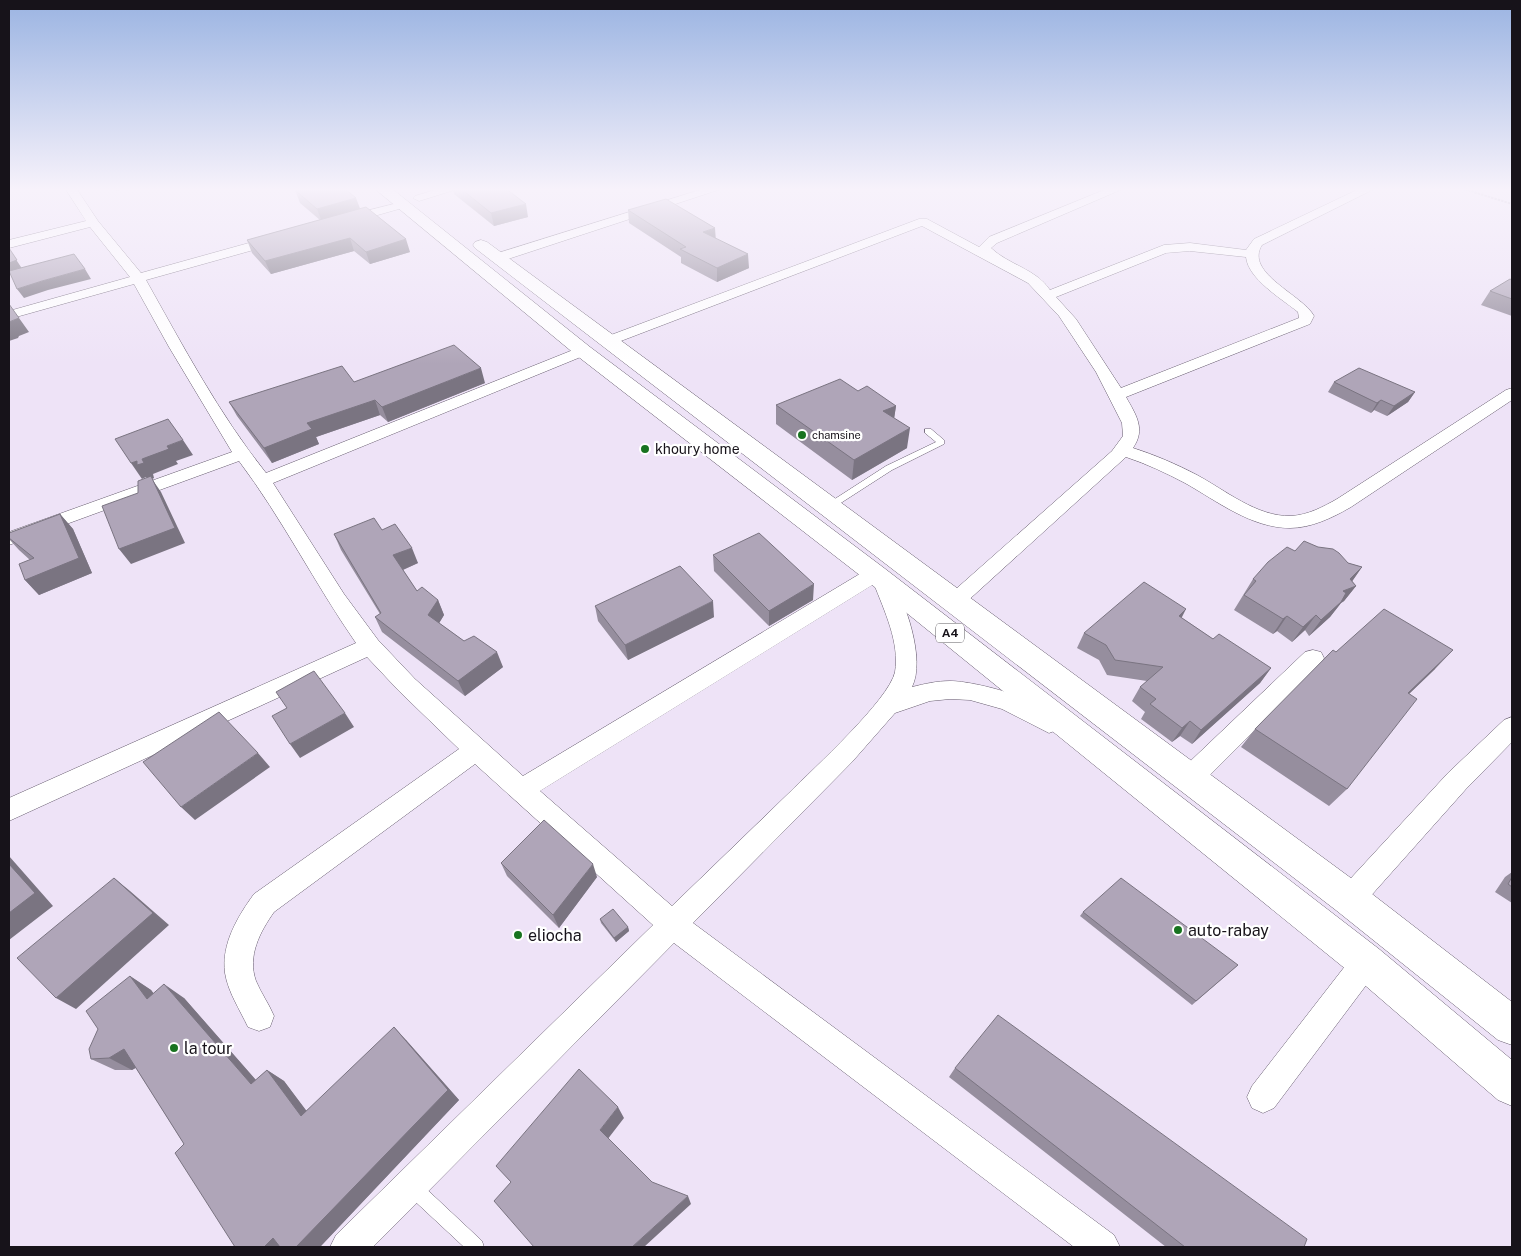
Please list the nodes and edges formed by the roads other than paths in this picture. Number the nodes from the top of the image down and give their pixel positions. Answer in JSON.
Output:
{"nodes":[{"id":1,"x":112,"y":247,"type":"edge"},
{"id":2,"x":251,"y":247,"type":"edge"},
{"id":3,"x":468,"y":247,"type":"edge"},
{"id":4,"x":480,"y":247,"type":"edge"},
{"id":5,"x":533,"y":247,"type":"edge"},
{"id":6,"x":858,"y":247,"type":"edge"},
{"id":7,"x":969,"y":247,"type":"edge"},
{"id":8,"x":986,"y":247,"type":"edge"},
{"id":9,"x":1252,"y":247,"type":"edge"},
{"id":10,"x":1250,"y":254,"type":"junction"},
{"id":11,"x":497,"y":258,"type":"junction"},
{"id":12,"x":998,"y":262,"type":"junction"},
{"id":13,"x":138,"y":278,"type":"junction"},
{"id":14,"x":1046,"y":296,"type":"junction"},
{"id":15,"x":9,"y":315,"type":"edge"},
{"id":16,"x":595,"y":346,"type":"junction"},
{"id":17,"x":1512,"y":394,"type":"edge"},
{"id":18,"x":1117,"y":395,"type":"junction"},
{"id":19,"x":928,"y":431,"type":"dead end"},
{"id":20,"x":1122,"y":450,"type":"junction"},
{"id":21,"x":242,"y":454,"type":"junction"},
{"id":22,"x":263,"y":481,"type":"junction"},
{"id":23,"x":830,"y":506,"type":"junction"},
{"id":24,"x":9,"y":539,"type":"edge"},
{"id":25,"x":879,"y":577,"type":"junction"},
{"id":26,"x":955,"y":601,"type":"junction"},
{"id":27,"x":370,"y":646,"type":"junction"},
{"id":28,"x":1313,"y":658,"type":"dead end"},
{"id":29,"x":887,"y":706,"type":"junction"},
{"id":30,"x":1512,"y":727,"type":"edge"},
{"id":31,"x":476,"y":750,"type":"junction"},
{"id":32,"x":1111,"y":760,"type":"junction"},
{"id":33,"x":1190,"y":778,"type":"junction"},
{"id":34,"x":521,"y":790,"type":"junction"},
{"id":35,"x":9,"y":810,"type":"edge"},
{"id":36,"x":1350,"y":899,"type":"junction"},
{"id":37,"x":673,"y":925,"type":"junction"},
{"id":38,"x":1366,"y":962,"type":"junction"},
{"id":39,"x":259,"y":1016,"type":"dead end"},
{"id":40,"x":1512,"y":1026,"type":"edge"},
{"id":41,"x":1512,"y":1086,"type":"edge"},
{"id":42,"x":1263,"y":1097,"type":"dead end"},
{"id":43,"x":411,"y":1185,"type":"junction"},
{"id":44,"x":348,"y":1247,"type":"edge"},
{"id":45,"x":476,"y":1247,"type":"edge"},
{"id":46,"x":1102,"y":1247,"type":"edge"}],
"edges":[{"from":1,"to":13,"type":"street"},
{"from":2,"to":13,"type":"street"},
{"from":3,"to":16,"type":"highway","number":"A4"},
{"from":4,"to":11,"type":"highway","number":"A4"},
{"from":5,"to":11,"type":"street"},
{"from":6,"to":16,"type":"street"},
{"from":7,"to":12,"type":"street"},
{"from":8,"to":12,"type":"street"},
{"from":9,"to":10,"type":"street"},
{"from":10,"to":14,"type":"street"},
{"from":10,"to":18,"type":"street"},
{"from":11,"to":16,"type":"highway","number":"A4"},
{"from":12,"to":14,"type":"street"},
{"from":13,"to":15,"type":"street"},
{"from":13,"to":21,"type":"street"},
{"from":14,"to":18,"type":"street"},
{"from":16,"to":22,"type":"street"},
{"from":16,"to":23,"type":"highway","number":"A4"},
{"from":16,"to":25,"type":"highway","number":"A4"},
{"from":17,"to":20,"type":"street"},
{"from":18,"to":20,"type":"street"},
{"from":19,"to":23,"type":"lane"},
{"from":20,"to":26,"type":"street"},
{"from":21,"to":22,"type":"street"},
{"from":21,"to":24,"type":"street"},
{"from":22,"to":27,"type":"street"},
{"from":23,"to":26,"type":"highway","number":"A4"},
{"from":25,"to":29,"type":"street"},
{"from":25,"to":32,"type":"highway","number":"A4"},
{"from":25,"to":34,"type":"street"},
{"from":26,"to":33,"type":"highway","number":"A4"},
{"from":27,"to":31,"type":"street"},
{"from":27,"to":35,"type":"street"},
{"from":28,"to":33,"type":"street"},
{"from":29,"to":32,"type":"street"},
{"from":29,"to":37,"type":"street"},
{"from":30,"to":36,"type":"street"},
{"from":31,"to":34,"type":"street"},
{"from":31,"to":39,"type":"street"},
{"from":32,"to":38,"type":"highway","number":"A4"},
{"from":33,"to":36,"type":"highway","number":"A4"},
{"from":34,"to":37,"type":"street"},
{"from":36,"to":40,"type":"highway","number":"A4"},
{"from":37,"to":43,"type":"street"},
{"from":37,"to":46,"type":"street"},
{"from":38,"to":41,"type":"highway","number":"A4"},
{"from":38,"to":42,"type":"street"},
{"from":43,"to":44,"type":"street"},
{"from":43,"to":45,"type":"lane"}]}
